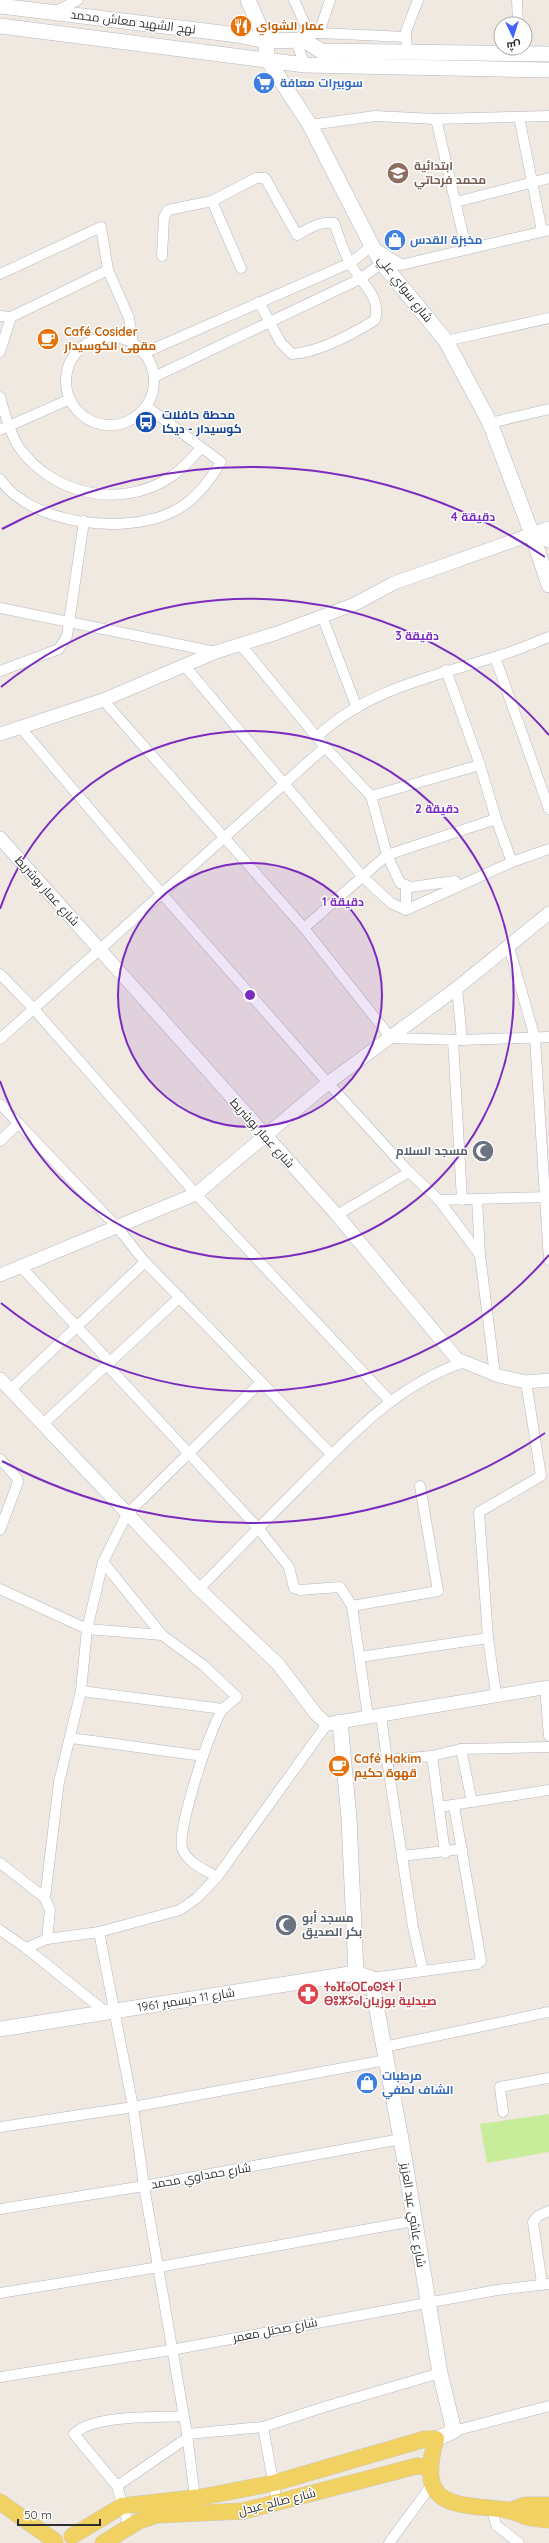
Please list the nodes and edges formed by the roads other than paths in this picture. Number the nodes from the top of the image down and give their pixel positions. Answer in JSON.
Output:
{"nodes":[{"id":1,"x":78,"y":0,"type":"edge"},
{"id":2,"x":248,"y":0,"type":"edge"},
{"id":3,"x":294,"y":0,"type":"edge"},
{"id":4,"x":330,"y":0,"type":"edge"},
{"id":5,"x":418,"y":0,"type":"edge"},
{"id":6,"x":517,"y":0,"type":"edge"},
{"id":7,"x":0,"y":6,"type":"edge"},
{"id":8,"x":54,"y":12,"type":"junction"},
{"id":9,"x":518,"y":16,"type":"edge"},
{"id":10,"x":0,"y":26,"type":"edge"},
{"id":11,"x":314,"y":33,"type":"junction"},
{"id":12,"x":406,"y":37,"type":"junction"},
{"id":13,"x":295,"y":39,"type":"junction"},
{"id":14,"x":266,"y":41,"type":"junction"},
{"id":15,"x":493,"y":51,"type":"edge"},
{"id":16,"x":407,"y":52,"type":"junction"},
{"id":17,"x":533,"y":52,"type":"edge"},
{"id":18,"x":549,"y":54,"type":"edge"},
{"id":19,"x":267,"y":59,"type":"junction"},
{"id":20,"x":305,"y":65,"type":"junction"},
{"id":21,"x":549,"y":70,"type":"edge"},
{"id":22,"x":549,"y":116,"type":"edge"},
{"id":23,"x":519,"y":117,"type":"junction"},
{"id":24,"x":436,"y":119,"type":"junction"},
{"id":25,"x":310,"y":125,"type":"junction"},
{"id":26,"x":549,"y":178,"type":"edge"},
{"id":27,"x":533,"y":183,"type":"junction"},
{"id":28,"x":212,"y":201,"type":"junction"},
{"id":29,"x":456,"y":202,"type":"junction"},
{"id":30,"x":545,"y":231,"type":"edge"},
{"id":31,"x":372,"y":246,"type":"junction"},
{"id":32,"x":466,"y":248,"type":"junction"},
{"id":33,"x":162,"y":256,"type":"dead end"},
{"id":34,"x":350,"y":263,"type":"junction"},
{"id":35,"x":382,"y":263,"type":"junction"},
{"id":36,"x":401,"y":265,"type":"junction"},
{"id":37,"x":241,"y":268,"type":"dead end"},
{"id":38,"x":108,"y":270,"type":"junction"},
{"id":39,"x":0,"y":274,"type":"edge"},
{"id":40,"x":360,"y":279,"type":"junction"},
{"id":41,"x":259,"y":302,"type":"junction"},
{"id":42,"x":0,"y":316,"type":"edge"},
{"id":43,"x":11,"y":317,"type":"junction"},
{"id":44,"x":549,"y":318,"type":"edge"},
{"id":45,"x":271,"y":322,"type":"junction"},
{"id":46,"x":446,"y":342,"type":"junction"},
{"id":47,"x":133,"y":343,"type":"junction"},
{"id":48,"x":0,"y":352,"type":"edge"},
{"id":49,"x":144,"y":353,"type":"junction"},
{"id":50,"x":154,"y":377,"type":"junction"},
{"id":51,"x":0,"y":398,"type":"edge"},
{"id":52,"x":70,"y":399,"type":"junction"},
{"id":53,"x":146,"y":406,"type":"junction"},
{"id":54,"x":549,"y":409,"type":"edge"},
{"id":55,"x":490,"y":423,"type":"junction"},
{"id":56,"x":4,"y":428,"type":"edge"},
{"id":57,"x":200,"y":449,"type":"junction"},
{"id":58,"x":0,"y":480,"type":"edge"},
{"id":59,"x":84,"y":522,"type":"junction"},
{"id":60,"x":549,"y":528,"type":"edge"},
{"id":61,"x":532,"y":534,"type":"junction"},
{"id":62,"x":549,"y":541,"type":"edge"},
{"id":63,"x":549,"y":585,"type":"edge"},
{"id":64,"x":0,"y":608,"type":"edge"},
{"id":65,"x":322,"y":616,"type":"junction"},
{"id":66,"x":70,"y":622,"type":"junction"},
{"id":67,"x":549,"y":637,"type":"edge"},
{"id":68,"x":240,"y":644,"type":"junction"},
{"id":69,"x":216,"y":652,"type":"junction"},
{"id":70,"x":495,"y":657,"type":"junction"},
{"id":71,"x":184,"y":666,"type":"junction"},
{"id":72,"x":446,"y":670,"type":"junction"},
{"id":73,"x":0,"y":671,"type":"edge"},
{"id":74,"x":103,"y":700,"type":"junction"},
{"id":75,"x":357,"y":708,"type":"junction"},
{"id":76,"x":20,"y":727,"type":"junction"},
{"id":77,"x":0,"y":734,"type":"edge"},
{"id":78,"x":317,"y":737,"type":"junction"},
{"id":79,"x":325,"y":747,"type":"junction"},
{"id":80,"x":480,"y":765,"type":"junction"},
{"id":81,"x":284,"y":783,"type":"junction"},
{"id":82,"x":371,"y":796,"type":"junction"},
{"id":83,"x":549,"y":809,"type":"edge"},
{"id":84,"x":496,"y":819,"type":"junction"},
{"id":85,"x":0,"y":838,"type":"edge"},
{"id":86,"x":226,"y":838,"type":"junction"},
{"id":87,"x":549,"y":849,"type":"edge"},
{"id":88,"x":388,"y":855,"type":"junction"},
{"id":89,"x":512,"y":862,"type":"junction"},
{"id":90,"x":362,"y":876,"type":"junction"},
{"id":91,"x":476,"y":876,"type":"junction"},
{"id":92,"x":406,"y":886,"type":"junction"},
{"id":93,"x":162,"y":894,"type":"junction"},
{"id":94,"x":406,"y":910,"type":"junction"},
{"id":95,"x":549,"y":913,"type":"edge"},
{"id":96,"x":304,"y":928,"type":"junction"},
{"id":97,"x":509,"y":947,"type":"junction"},
{"id":98,"x":99,"y":950,"type":"junction"},
{"id":99,"x":0,"y":974,"type":"edge"},
{"id":100,"x":457,"y":988,"type":"junction"},
{"id":101,"x":33,"y":1008,"type":"junction"},
{"id":102,"x":549,"y":1037,"type":"edge"},
{"id":103,"x":391,"y":1038,"type":"junction"},
{"id":104,"x":535,"y":1038,"type":"junction"},
{"id":105,"x":0,"y":1039,"type":"edge"},
{"id":106,"x":458,"y":1040,"type":"junction"},
{"id":107,"x":328,"y":1083,"type":"junction"},
{"id":108,"x":0,"y":1104,"type":"edge"},
{"id":109,"x":19,"y":1123,"type":"junction"},
{"id":110,"x":264,"y":1136,"type":"junction"},
{"id":111,"x":0,"y":1141,"type":"edge"},
{"id":112,"x":409,"y":1172,"type":"junction"},
{"id":113,"x":196,"y":1194,"type":"junction"},
{"id":114,"x":546,"y":1197,"type":"edge"},
{"id":115,"x":477,"y":1199,"type":"junction"},
{"id":116,"x":439,"y":1200,"type":"junction"},
{"id":117,"x":462,"y":1200,"type":"junction"},
{"id":118,"x":337,"y":1215,"type":"junction"},
{"id":119,"x":117,"y":1227,"type":"junction"},
{"id":120,"x":480,"y":1255,"type":"junction"},
{"id":121,"x":549,"y":1260,"type":"edge"},
{"id":122,"x":145,"y":1262,"type":"junction"},
{"id":123,"x":22,"y":1268,"type":"junction"},
{"id":124,"x":0,"y":1275,"type":"edge"},
{"id":125,"x":180,"y":1297,"type":"junction"},
{"id":126,"x":77,"y":1326,"type":"junction"},
{"id":127,"x":108,"y":1362,"type":"junction"},
{"id":128,"x":465,"y":1362,"type":"junction"},
{"id":129,"x":495,"y":1375,"type":"junction"},
{"id":130,"x":0,"y":1379,"type":"edge"},
{"id":131,"x":549,"y":1380,"type":"edge"},
{"id":132,"x":261,"y":1382,"type":"junction"},
{"id":133,"x":526,"y":1382,"type":"junction"},
{"id":134,"x":10,"y":1390,"type":"junction"},
{"id":135,"x":390,"y":1401,"type":"junction"},
{"id":136,"x":43,"y":1424,"type":"junction"},
{"id":137,"x":188,"y":1453,"type":"junction"},
{"id":138,"x":331,"y":1454,"type":"junction"},
{"id":139,"x":0,"y":1459,"type":"edge"},
{"id":140,"x":549,"y":1460,"type":"edge"},
{"id":141,"x":538,"y":1461,"type":"junction"},
{"id":142,"x":545,"y":1475,"type":"edge"},
{"id":143,"x":420,"y":1486,"type":"dead end"},
{"id":144,"x":127,"y":1514,"type":"junction"},
{"id":145,"x":258,"y":1528,"type":"junction"},
{"id":146,"x":0,"y":1530,"type":"edge"},
{"id":147,"x":103,"y":1562,"type":"junction"},
{"id":148,"x":0,"y":1589,"type":"edge"},
{"id":149,"x":199,"y":1589,"type":"junction"},
{"id":150,"x":352,"y":1606,"type":"junction"},
{"id":151,"x":87,"y":1629,"type":"junction"},
{"id":152,"x":162,"y":1635,"type":"junction"},
{"id":153,"x":488,"y":1638,"type":"junction"},
{"id":154,"x":360,"y":1657,"type":"junction"},
{"id":155,"x":547,"y":1687,"type":"edge"},
{"id":156,"x":81,"y":1691,"type":"junction"},
{"id":157,"x":496,"y":1694,"type":"junction"},
{"id":158,"x":223,"y":1709,"type":"junction"},
{"id":159,"x":381,"y":1715,"type":"junction"},
{"id":160,"x":368,"y":1717,"type":"junction"},
{"id":161,"x":334,"y":1723,"type":"junction"},
{"id":162,"x":549,"y":1736,"type":"edge"},
{"id":163,"x":71,"y":1738,"type":"junction"},
{"id":164,"x":549,"y":1747,"type":"edge"},
{"id":165,"x":461,"y":1749,"type":"junction"},
{"id":166,"x":203,"y":1756,"type":"junction"},
{"id":167,"x":432,"y":1756,"type":"junction"},
{"id":168,"x":387,"y":1760,"type":"junction"},
{"id":169,"x":549,"y":1790,"type":"edge"},
{"id":170,"x":472,"y":1802,"type":"junction"},
{"id":171,"x":454,"y":1806,"type":"junction"},
{"id":172,"x":439,"y":1807,"type":"junction"},
{"id":173,"x":462,"y":1849,"type":"junction"},
{"id":174,"x":445,"y":1853,"type":"junction"},
{"id":175,"x":402,"y":1856,"type":"junction"},
{"id":176,"x":0,"y":1863,"type":"edge"},
{"id":177,"x":217,"y":1877,"type":"junction"},
{"id":178,"x":45,"y":1898,"type":"junction"},
{"id":179,"x":0,"y":1930,"type":"edge"},
{"id":180,"x":99,"y":1932,"type":"junction"},
{"id":181,"x":47,"y":1939,"type":"junction"},
{"id":182,"x":26,"y":1948,"type":"junction"},
{"id":183,"x":423,"y":1971,"type":"junction"},
{"id":184,"x":356,"y":1974,"type":"junction"},
{"id":185,"x":371,"y":1978,"type":"junction"},
{"id":186,"x":110,"y":2012,"type":"junction"},
{"id":187,"x":549,"y":2012,"type":"edge"},
{"id":188,"x":0,"y":2029,"type":"edge"},
{"id":189,"x":385,"y":2054,"type":"junction"},
{"id":190,"x":549,"y":2078,"type":"edge"},
{"id":191,"x":133,"y":2107,"type":"junction"},
{"id":192,"x":503,"y":2112,"type":"dead end"},
{"id":193,"x":0,"y":2127,"type":"edge"},
{"id":194,"x":401,"y":2139,"type":"junction"},
{"id":195,"x":144,"y":2186,"type":"junction"},
{"id":196,"x":0,"y":2209,"type":"edge"},
{"id":197,"x":549,"y":2211,"type":"edge"},
{"id":198,"x":413,"y":2221,"type":"junction"},
{"id":199,"x":159,"y":2267,"type":"junction"},
{"id":200,"x":545,"y":2284,"type":"edge"},
{"id":201,"x":0,"y":2293,"type":"edge"},
{"id":202,"x":428,"y":2304,"type":"junction"},
{"id":203,"x":171,"y":2350,"type":"junction"},
{"id":204,"x":440,"y":2373,"type":"junction"},
{"id":205,"x":0,"y":2378,"type":"edge"},
{"id":206,"x":549,"y":2406,"type":"edge"},
{"id":207,"x":183,"y":2416,"type":"junction"},
{"id":208,"x":263,"y":2427,"type":"junction"},
{"id":209,"x":454,"y":2431,"type":"junction"},
{"id":210,"x":187,"y":2436,"type":"junction"},
{"id":211,"x":436,"y":2439,"type":"junction"},
{"id":212,"x":432,"y":2475,"type":"junction"},
{"id":213,"x":274,"y":2484,"type":"junction"},
{"id":214,"x":116,"y":2486,"type":"junction"},
{"id":215,"x":195,"y":2497,"type":"junction"},
{"id":216,"x":0,"y":2502,"type":"edge"},
{"id":217,"x":277,"y":2502,"type":"junction"},
{"id":218,"x":549,"y":2505,"type":"edge"},
{"id":219,"x":122,"y":2506,"type":"junction"},
{"id":220,"x":492,"y":2509,"type":"junction"},
{"id":221,"x":509,"y":2510,"type":"junction"},
{"id":222,"x":189,"y":2513,"type":"junction"},
{"id":223,"x":549,"y":2520,"type":"edge"},
{"id":224,"x":129,"y":2527,"type":"junction"},
{"id":225,"x":80,"y":2541,"type":"edge"},
{"id":226,"x":55,"y":2542,"type":"edge"},
{"id":227,"x":393,"y":2542,"type":"edge"},
{"id":228,"x":103,"y":2543,"type":"edge"},
{"id":229,"x":129,"y":2543,"type":"edge"},
{"id":230,"x":519,"y":2543,"type":"edge"}],
"edges":[{"from":1,"to":8,"type":"street"},
{"from":2,"to":14,"type":"main road","name":"شارع سواي علي"},
{"from":3,"to":11,"type":"street"},
{"from":4,"to":11,"type":"street"},
{"from":5,"to":12,"type":"street"},
{"from":6,"to":9,"type":"street"},
{"from":7,"to":8,"type":"main road","name":"نهج الشهيد معاش محمد"},
{"from":8,"to":14,"type":"main road","name":"نهج الشهيد معاش محمد"},
{"from":10,"to":19,"type":"main road","name":"نهج الشهيد معاش محمد"},
{"from":11,"to":12,"type":"street"},
{"from":11,"to":13,"type":"street"},
{"from":12,"to":16,"type":"street"},
{"from":13,"to":14,"type":"main road","name":"نهج الشهيد معاش محمد"},
{"from":13,"to":16,"type":"main road"},
{"from":13,"to":20,"type":"street"},
{"from":14,"to":19,"type":"main road","name":"شارع سواي علي"},
{"from":15,"to":16,"type":"main road"},
{"from":17,"to":18,"type":"main road"},
{"from":19,"to":20,"type":"main road","name":"نهج الشهيد معاش محمد"},
{"from":19,"to":25,"type":"main road","name":"شارع سواي علي"},
{"from":20,"to":21,"type":"main road","name":"نهج الشهيد معاش محمد"},
{"from":22,"to":23,"type":"street"},
{"from":23,"to":24,"type":"street"},
{"from":23,"to":27,"type":"street"},
{"from":24,"to":25,"type":"street"},
{"from":24,"to":29,"type":"street"},
{"from":25,"to":31,"type":"main road","name":"شارع سواي علي"},
{"from":26,"to":27,"type":"street"},
{"from":27,"to":29,"type":"street"},
{"from":27,"to":30,"type":"street"},
{"from":28,"to":33,"type":"street"},
{"from":28,"to":34,"type":"street"},
{"from":28,"to":37,"type":"street"},
{"from":29,"to":32,"type":"street"},
{"from":30,"to":32,"type":"street"},
{"from":31,"to":34,"type":"street"},
{"from":31,"to":35,"type":"main road","name":"شارع سواي علي"},
{"from":31,"to":36,"type":"street"},
{"from":32,"to":36,"type":"street"},
{"from":34,"to":40,"type":"street"},
{"from":34,"to":41,"type":"street"},
{"from":35,"to":36,"type":"street"},
{"from":35,"to":40,"type":"street"},
{"from":35,"to":46,"type":"main road","name":"شارع سواي علي"},
{"from":38,"to":39,"type":"street"},
{"from":38,"to":43,"type":"street"},
{"from":38,"to":47,"type":"street"},
{"from":40,"to":45,"type":"street"},
{"from":40,"to":45,"type":"street"},
{"from":41,"to":45,"type":"street"},
{"from":41,"to":49,"type":"street"},
{"from":42,"to":43,"type":"street"},
{"from":43,"to":48,"type":"street"},
{"from":44,"to":46,"type":"street"},
{"from":45,"to":50,"type":"street"},
{"from":46,"to":55,"type":"main road","name":"شارع سواي علي"},
{"from":47,"to":49,"type":"street"},
{"from":47,"to":52,"type":"street"},
{"from":49,"to":50,"type":"street"},
{"from":50,"to":53,"type":"street"},
{"from":51,"to":56,"type":"street"},
{"from":52,"to":53,"type":"street"},
{"from":52,"to":56,"type":"street"},
{"from":53,"to":57,"type":"street"},
{"from":54,"to":55,"type":"street"},
{"from":55,"to":61,"type":"main road","name":"شارع سواي علي"},
{"from":56,"to":57,"type":"street"},
{"from":57,"to":59,"type":"street"},
{"from":58,"to":59,"type":"street"},
{"from":59,"to":66,"type":"street"},
{"from":60,"to":61,"type":"street"},
{"from":61,"to":62,"type":"street"},
{"from":61,"to":63,"type":"main road","name":"شارع سواي علي"},
{"from":61,"to":65,"type":"street"},
{"from":64,"to":66,"type":"street"},
{"from":65,"to":68,"type":"street"},
{"from":65,"to":75,"type":"street"},
{"from":66,"to":69,"type":"street"},
{"from":66,"to":73,"type":"street"},
{"from":67,"to":70,"type":"street"},
{"from":68,"to":69,"type":"street"},
{"from":68,"to":78,"type":"street"},
{"from":69,"to":71,"type":"street"},
{"from":70,"to":72,"type":"street"},
{"from":70,"to":83,"type":"street"},
{"from":71,"to":74,"type":"street"},
{"from":71,"to":81,"type":"street"},
{"from":72,"to":75,"type":"street"},
{"from":72,"to":80,"type":"street"},
{"from":74,"to":76,"type":"street"},
{"from":74,"to":86,"type":"street"},
{"from":75,"to":78,"type":"street"},
{"from":76,"to":77,"type":"street"},
{"from":76,"to":93,"type":"street"},
{"from":78,"to":79,"type":"street"},
{"from":79,"to":81,"type":"street"},
{"from":79,"to":82,"type":"street"},
{"from":80,"to":82,"type":"street"},
{"from":80,"to":84,"type":"street"},
{"from":81,"to":86,"type":"street"},
{"from":81,"to":90,"type":"street"},
{"from":82,"to":88,"type":"street"},
{"from":84,"to":88,"type":"street"},
{"from":84,"to":89,"type":"street"},
{"from":85,"to":98,"type":"street","name":"شارع عمار بوشريط"},
{"from":86,"to":93,"type":"street"},
{"from":86,"to":96,"type":"street"},
{"from":87,"to":89,"type":"street"},
{"from":88,"to":90,"type":"street"},
{"from":88,"to":92,"type":"street"},
{"from":89,"to":91,"type":"street"},
{"from":90,"to":94,"type":"street"},
{"from":90,"to":96,"type":"street"},
{"from":91,"to":92,"type":"street"},
{"from":91,"to":94,"type":"street"},
{"from":92,"to":94,"type":"street"},
{"from":93,"to":98,"type":"street"},
{"from":93,"to":107,"type":"street"},
{"from":95,"to":97,"type":"street"},
{"from":96,"to":103,"type":"street"},
{"from":97,"to":100,"type":"street"},
{"from":97,"to":104,"type":"street"},
{"from":98,"to":101,"type":"street"},
{"from":98,"to":110,"type":"street","name":"شارع عمار بوشريط"},
{"from":99,"to":101,"type":"street"},
{"from":100,"to":103,"type":"street"},
{"from":100,"to":106,"type":"street"},
{"from":101,"to":105,"type":"street"},
{"from":101,"to":113,"type":"street"},
{"from":102,"to":104,"type":"street"},
{"from":103,"to":106,"type":"street"},
{"from":103,"to":107,"type":"street"},
{"from":104,"to":106,"type":"street"},
{"from":104,"to":114,"type":"street"},
{"from":106,"to":117,"type":"street"},
{"from":107,"to":110,"type":"street"},
{"from":107,"to":112,"type":"street"},
{"from":108,"to":109,"type":"street"},
{"from":109,"to":111,"type":"street"},
{"from":109,"to":119,"type":"street"},
{"from":110,"to":113,"type":"street"},
{"from":110,"to":118,"type":"street","name":"شارع عمار بوشريط"},
{"from":112,"to":116,"type":"street"},
{"from":112,"to":118,"type":"street"},
{"from":113,"to":119,"type":"street"},
{"from":113,"to":135,"type":"street"},
{"from":114,"to":115,"type":"street"},
{"from":114,"to":121,"type":"street"},
{"from":115,"to":117,"type":"street"},
{"from":115,"to":120,"type":"street"},
{"from":116,"to":117,"type":"street"},
{"from":116,"to":120,"type":"street"},
{"from":118,"to":128,"type":"street","name":"شارع عمار بوشريط"},
{"from":119,"to":122,"type":"street"},
{"from":119,"to":123,"type":"street"},
{"from":120,"to":129,"type":"street"},
{"from":122,"to":125,"type":"street"},
{"from":122,"to":126,"type":"street"},
{"from":123,"to":124,"type":"street"},
{"from":123,"to":126,"type":"street"},
{"from":125,"to":127,"type":"street"},
{"from":125,"to":132,"type":"street"},
{"from":126,"to":127,"type":"street"},
{"from":126,"to":134,"type":"street"},
{"from":127,"to":136,"type":"street"},
{"from":127,"to":137,"type":"street"},
{"from":128,"to":129,"type":"street","name":"شارع عمار بوشريط"},
{"from":128,"to":135,"type":"street"},
{"from":129,"to":133,"type":"street","name":"شارع عمار بوشريط"},
{"from":130,"to":134,"type":"street"},
{"from":131,"to":133,"type":"street","name":"شارع عمار بوشريط"},
{"from":132,"to":137,"type":"street"},
{"from":132,"to":138,"type":"street"},
{"from":133,"to":141,"type":"street"},
{"from":134,"to":136,"type":"street"},
{"from":135,"to":138,"type":"street"},
{"from":136,"to":144,"type":"street"},
{"from":137,"to":144,"type":"street"},
{"from":137,"to":145,"type":"street"},
{"from":138,"to":145,"type":"street"},
{"from":139,"to":146,"type":"street"},
{"from":140,"to":141,"type":"street"},
{"from":141,"to":142,"type":"street"},
{"from":142,"to":153,"type":"street"},
{"from":143,"to":150,"type":"street"},
{"from":144,"to":147,"type":"street"},
{"from":144,"to":149,"type":"street"},
{"from":145,"to":149,"type":"street"},
{"from":145,"to":150,"type":"street"},
{"from":147,"to":151,"type":"street"},
{"from":147,"to":152,"type":"street"},
{"from":148,"to":151,"type":"street"},
{"from":149,"to":161,"type":"street"},
{"from":150,"to":154,"type":"street"},
{"from":151,"to":152,"type":"street"},
{"from":151,"to":156,"type":"street"},
{"from":152,"to":158,"type":"street"},
{"from":153,"to":154,"type":"street"},
{"from":153,"to":157,"type":"street"},
{"from":154,"to":160,"type":"street"},
{"from":155,"to":157,"type":"street"},
{"from":155,"to":162,"type":"street"},
{"from":156,"to":158,"type":"street"},
{"from":156,"to":163,"type":"street"},
{"from":157,"to":159,"type":"street"},
{"from":158,"to":166,"type":"street"},
{"from":159,"to":160,"type":"street"},
{"from":159,"to":168,"type":"street"},
{"from":160,"to":161,"type":"street"},
{"from":161,"to":177,"type":"street"},
{"from":161,"to":184,"type":"main road"},
{"from":163,"to":166,"type":"street"},
{"from":163,"to":178,"type":"street"},
{"from":164,"to":165,"type":"street"},
{"from":165,"to":167,"type":"street"},
{"from":165,"to":170,"type":"street"},
{"from":166,"to":177,"type":"street"},
{"from":167,"to":168,"type":"street"},
{"from":167,"to":172,"type":"street"},
{"from":168,"to":175,"type":"street"},
{"from":169,"to":170,"type":"street"},
{"from":170,"to":171,"type":"street"},
{"from":171,"to":172,"type":"street"},
{"from":171,"to":173,"type":"street"},
{"from":172,"to":174,"type":"street"},
{"from":173,"to":174,"type":"street"},
{"from":173,"to":183,"type":"street"},
{"from":174,"to":175,"type":"street"},
{"from":175,"to":183,"type":"street"},
{"from":176,"to":178,"type":"street"},
{"from":177,"to":180,"type":"street"},
{"from":178,"to":181,"type":"street"},
{"from":179,"to":182,"type":"street"},
{"from":180,"to":181,"type":"street"},
{"from":180,"to":186,"type":"street"},
{"from":181,"to":182,"type":"street"},
{"from":182,"to":186,"type":"street"},
{"from":183,"to":185,"type":"street"},
{"from":184,"to":185,"type":"main road","name":"شارع 11 ديسمبر 1961"},
{"from":184,"to":186,"type":"main road","name":"شارع 11 ديسمبر 1961"},
{"from":185,"to":189,"type":"main road","name":"شارع عاشي عبد العزيز"},
{"from":186,"to":188,"type":"main road","name":"شارع 11 ديسمبر 1961"},
{"from":186,"to":191,"type":"street"},
{"from":187,"to":189,"type":"street"},
{"from":189,"to":191,"type":"street"},
{"from":189,"to":194,"type":"main road","name":"شارع عاشي عبد العزيز"},
{"from":190,"to":192,"type":"street"},
{"from":191,"to":193,"type":"street"},
{"from":191,"to":195,"type":"street"},
{"from":194,"to":195,"type":"street","name":"شارع حمداوي محمد"},
{"from":194,"to":198,"type":"main road","name":"شارع عاشي عبد العزيز"},
{"from":195,"to":196,"type":"street","name":"شارع حمداوي محمد"},
{"from":195,"to":199,"type":"street"},
{"from":197,"to":200,"type":"street"},
{"from":198,"to":199,"type":"street"},
{"from":198,"to":202,"type":"main road","name":"شارع عاشي عبد العزيز"},
{"from":199,"to":201,"type":"street"},
{"from":199,"to":203,"type":"street"},
{"from":200,"to":202,"type":"street","name":"شارع صحتل معمر"},
{"from":202,"to":203,"type":"street","name":"شارع صحتل معمر"},
{"from":202,"to":204,"type":"main road","name":"شارع عاشي عبد العزيز"},
{"from":203,"to":205,"type":"street","name":"شارع صحتل معمر"},
{"from":203,"to":207,"type":"street"},
{"from":204,"to":208,"type":"street"},
{"from":204,"to":209,"type":"main road","name":"شارع عاشي عبد العزيز"},
{"from":206,"to":209,"type":"street"},
{"from":207,"to":210,"type":"street"},
{"from":207,"to":214,"type":"street"},
{"from":208,"to":210,"type":"street"},
{"from":208,"to":213,"type":"street"},
{"from":209,"to":211,"type":"main road"},
{"from":210,"to":214,"type":"street"},
{"from":210,"to":215,"type":"street"},
{"from":211,"to":212,"type":"main road"},
{"from":211,"to":213,"type":"main road"},
{"from":212,"to":217,"type":"main road","name":"شارع صالح عيدل"},
{"from":212,"to":220,"type":"main road"},
{"from":212,"to":227,"type":"street"},
{"from":213,"to":215,"type":"main road"},
{"from":213,"to":217,"type":"street"},
{"from":214,"to":219,"type":"street"},
{"from":215,"to":219,"type":"main road"},
{"from":215,"to":222,"type":"street"},
{"from":216,"to":226,"type":"main road"},
{"from":217,"to":222,"type":"main road","name":"شارع صالح عيدل"},
{"from":218,"to":221,"type":"main road"},
{"from":219,"to":224,"type":"street"},
{"from":219,"to":225,"type":"main road"},
{"from":220,"to":221,"type":"main road"},
{"from":220,"to":230,"type":"street"},
{"from":221,"to":223,"type":"main road"},
{"from":222,"to":224,"type":"main road","name":"شارع صالح عيدل"},
{"from":224,"to":228,"type":"main road","name":"شارع صالح عيدل"},
{"from":224,"to":229,"type":"main road"},
{"from":225,"to":226,"type":"main road"}]}
